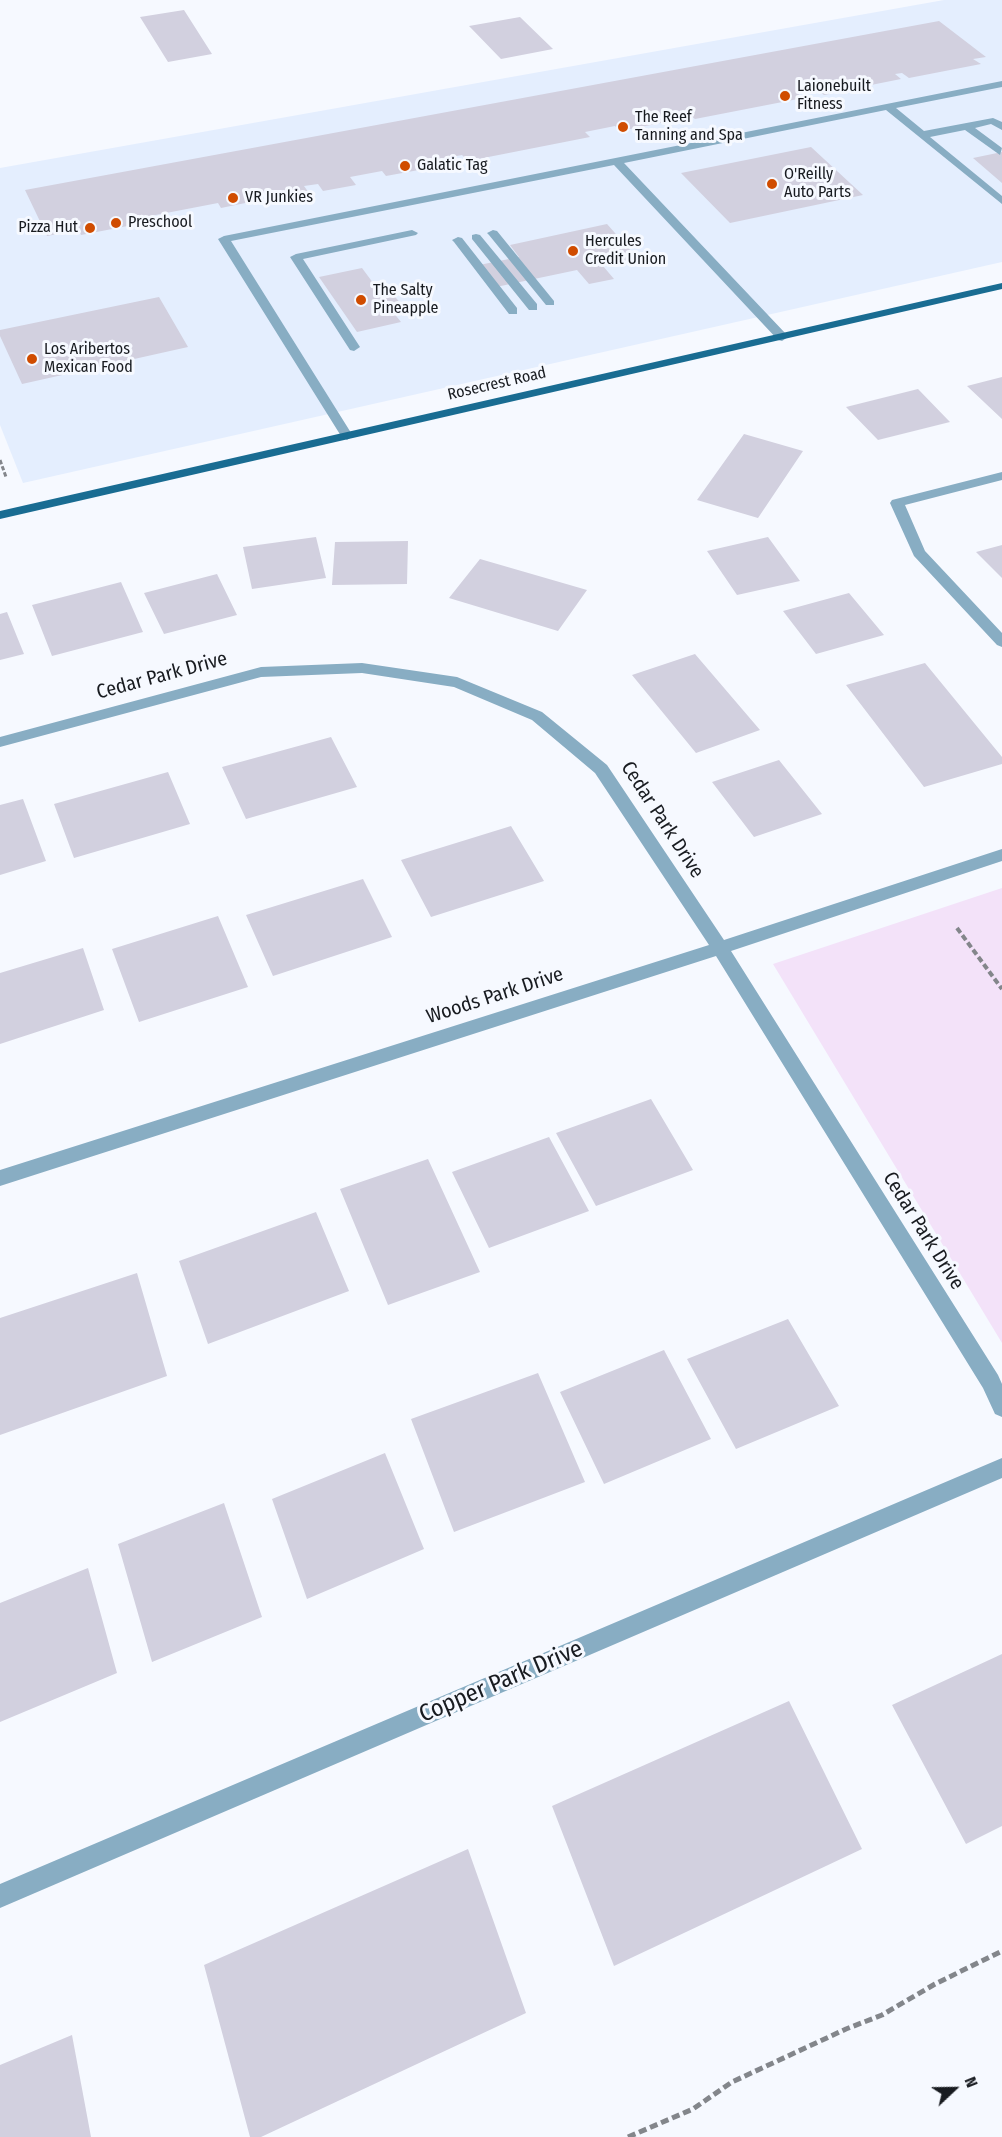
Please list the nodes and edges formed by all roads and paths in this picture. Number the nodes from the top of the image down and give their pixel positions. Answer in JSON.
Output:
{"nodes":[{"id":1,"x":1002,"y":84,"type":"edge"},
{"id":2,"x":888,"y":107,"type":"junction"},
{"id":3,"x":981,"y":123,"type":"junction"},
{"id":4,"x":967,"y":126,"type":"junction"},
{"id":5,"x":1002,"y":127,"type":"edge"},
{"id":6,"x":922,"y":135,"type":"junction"},
{"id":7,"x":1002,"y":140,"type":"edge"},
{"id":8,"x":1000,"y":152,"type":"dead end"},
{"id":9,"x":616,"y":161,"type":"junction"},
{"id":10,"x":1002,"y":201,"type":"edge"},
{"id":11,"x":412,"y":233,"type":"dead end"},
{"id":12,"x":494,"y":233,"type":"dead end"},
{"id":13,"x":476,"y":237,"type":"dead end"},
{"id":14,"x":458,"y":240,"type":"dead end"},
{"id":15,"x":1002,"y":286,"type":"edge"},
{"id":16,"x":550,"y":303,"type":"dead end"},
{"id":17,"x":533,"y":307,"type":"dead end"},
{"id":18,"x":513,"y":311,"type":"dead end"},
{"id":19,"x":782,"y":337,"type":"junction"},
{"id":20,"x":354,"y":347,"type":"dead end"},
{"id":21,"x":347,"y":436,"type":"junction"},
{"id":22,"x":0,"y":460,"type":"edge"},
{"id":23,"x":1002,"y":476,"type":"edge"},
{"id":24,"x":6,"y":477,"type":"dead end"},
{"id":25,"x":0,"y":515,"type":"edge"},
{"id":26,"x":1002,"y":642,"type":"edge"},
{"id":27,"x":0,"y":742,"type":"edge"},
{"id":28,"x":1002,"y":855,"type":"edge"},
{"id":29,"x":957,"y":928,"type":"dead end"},
{"id":30,"x":720,"y":948,"type":"junction"},
{"id":31,"x":1002,"y":989,"type":"edge"},
{"id":32,"x":0,"y":1178,"type":"edge"},
{"id":33,"x":1002,"y":1407,"type":"edge"},
{"id":34,"x":1002,"y":1468,"type":"edge"},
{"id":35,"x":0,"y":1896,"type":"edge"},
{"id":36,"x":1002,"y":1951,"type":"edge"},
{"id":37,"x":628,"y":2137,"type":"edge"}],
"edges":[{"from":1,"to":2,"type":"street"},
{"from":2,"to":6,"type":"street"},
{"from":2,"to":9,"type":"street"},
{"from":3,"to":4,"type":"street"},
{"from":3,"to":5,"type":"street"},
{"from":3,"to":7,"type":"street"},
{"from":4,"to":6,"type":"street"},
{"from":4,"to":8,"type":"street"},
{"from":6,"to":10,"type":"street"},
{"from":9,"to":19,"type":"street"},
{"from":9,"to":21,"type":"street"},
{"from":11,"to":20,"type":"street"},
{"from":12,"to":16,"type":"street"},
{"from":13,"to":17,"type":"street"},
{"from":14,"to":18,"type":"street"},
{"from":15,"to":19,"type":"main road","name":"Rosecrest Road"},
{"from":19,"to":21,"type":"main road","name":"Rosecrest Road"},
{"from":21,"to":25,"type":"main road","name":"Rosecrest Road"},
{"from":22,"to":24,"type":"path"},
{"from":23,"to":26,"type":"street"},
{"from":27,"to":30,"type":"street","name":"Cedar Park Drive"},
{"from":28,"to":30,"type":"street","name":"Woods Park Drive"},
{"from":29,"to":31,"type":"path"},
{"from":30,"to":32,"type":"street","name":"Woods Park Drive"},
{"from":30,"to":33,"type":"street","name":"Cedar Park Drive"},
{"from":34,"to":35,"type":"street","name":"Copper Park Drive"},
{"from":36,"to":37,"type":"path"}]}
